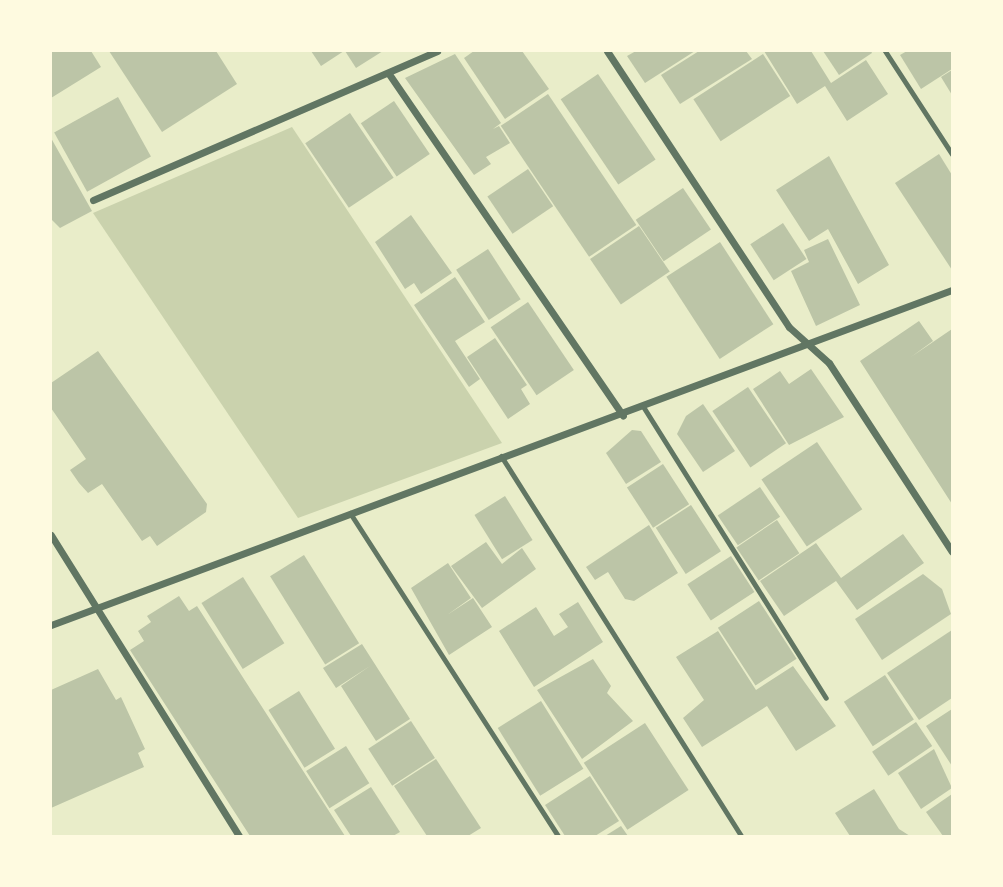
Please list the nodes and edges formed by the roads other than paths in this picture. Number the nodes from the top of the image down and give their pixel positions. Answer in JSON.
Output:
{"nodes":[{"id":1,"x":437,"y":51,"type":"edge"},
{"id":2,"x":607,"y":51,"type":"edge"},
{"id":3,"x":885,"y":51,"type":"edge"},
{"id":4,"x":389,"y":74,"type":"junction"},
{"id":5,"x":952,"y":154,"type":"edge"},
{"id":6,"x":93,"y":200,"type":"dead end"},
{"id":7,"x":952,"y":290,"type":"edge"},
{"id":8,"x":813,"y":343,"type":"junction"},
{"id":9,"x":643,"y":408,"type":"junction"},
{"id":10,"x":623,"y":416,"type":"junction"},
{"id":11,"x":501,"y":456,"type":"junction"},
{"id":12,"x":350,"y":513,"type":"junction"},
{"id":13,"x":51,"y":535,"type":"edge"},
{"id":14,"x":952,"y":552,"type":"edge"},
{"id":15,"x":96,"y":608,"type":"junction"},
{"id":16,"x":51,"y":625,"type":"edge"},
{"id":17,"x":826,"y":698,"type":"dead end"},
{"id":18,"x":239,"y":836,"type":"edge"},
{"id":19,"x":558,"y":836,"type":"edge"},
{"id":20,"x":741,"y":836,"type":"edge"}],
"edges":[{"from":1,"to":4,"type":"street"},
{"from":2,"to":8,"type":"street"},
{"from":3,"to":5,"type":"lane"},
{"from":4,"to":6,"type":"street"},
{"from":4,"to":10,"type":"street"},
{"from":7,"to":8,"type":"street"},
{"from":8,"to":9,"type":"street"},
{"from":8,"to":14,"type":"street"},
{"from":9,"to":10,"type":"street"},
{"from":9,"to":17,"type":"lane"},
{"from":10,"to":11,"type":"street"},
{"from":11,"to":12,"type":"street"},
{"from":11,"to":20,"type":"lane"},
{"from":12,"to":15,"type":"street"},
{"from":12,"to":19,"type":"lane"},
{"from":13,"to":15,"type":"street"},
{"from":15,"to":16,"type":"street"},
{"from":15,"to":18,"type":"street"}]}
